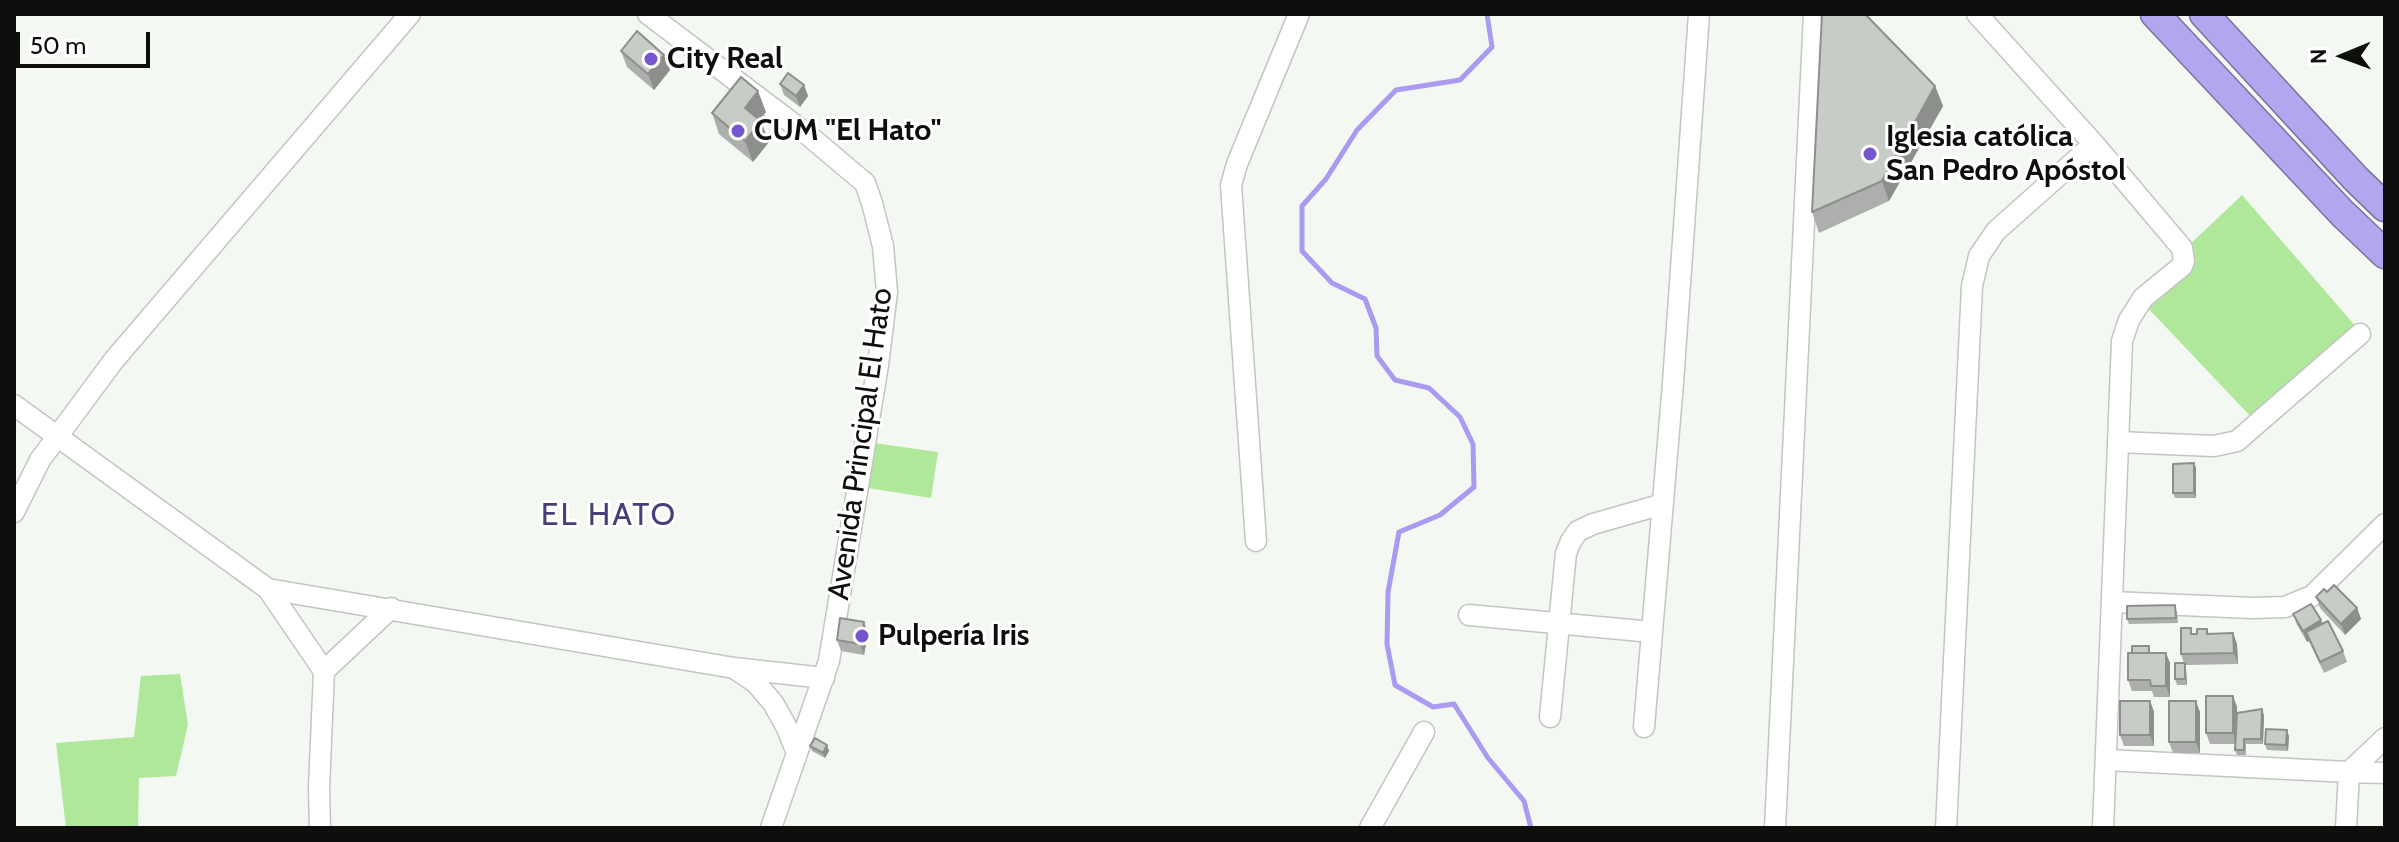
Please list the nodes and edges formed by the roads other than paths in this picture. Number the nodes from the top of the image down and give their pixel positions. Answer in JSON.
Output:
{"nodes":[{"id":1,"x":410,"y":14,"type":"edge"},
{"id":2,"x":648,"y":14,"type":"edge"},
{"id":3,"x":1299,"y":14,"type":"edge"},
{"id":4,"x":1699,"y":14,"type":"edge"},
{"id":5,"x":1814,"y":14,"type":"edge"},
{"id":6,"x":1977,"y":14,"type":"edge"},
{"id":7,"x":2155,"y":14,"type":"edge"},
{"id":8,"x":2204,"y":14,"type":"edge"},
{"id":9,"x":2222,"y":14,"type":"edge"},
{"id":10,"x":2244,"y":57,"type":"junction"},
{"id":11,"x":2094,"y":144,"type":"junction"},
{"id":12,"x":2385,"y":207,"type":"edge"},
{"id":13,"x":2342,"y":213,"type":"junction"},
{"id":14,"x":2385,"y":254,"type":"edge"},
{"id":15,"x":2385,"y":261,"type":"edge"},
{"id":16,"x":2360,"y":334,"type":"dead end"},
{"id":17,"x":14,"y":405,"type":"edge"},
{"id":18,"x":57,"y":436,"type":"junction"},
{"id":19,"x":2118,"y":442,"type":"junction"},
{"id":20,"x":1663,"y":504,"type":"junction"},
{"id":21,"x":14,"y":512,"type":"edge"},
{"id":22,"x":2385,"y":524,"type":"edge"},
{"id":23,"x":1256,"y":541,"type":"dead end"},
{"id":24,"x":268,"y":589,"type":"junction"},
{"id":25,"x":2112,"y":602,"type":"junction"},
{"id":26,"x":391,"y":608,"type":"junction"},
{"id":27,"x":1469,"y":615,"type":"dead end"},
{"id":28,"x":1559,"y":624,"type":"junction"},
{"id":29,"x":1652,"y":632,"type":"junction"},
{"id":30,"x":734,"y":668,"type":"junction"},
{"id":31,"x":324,"y":671,"type":"junction"},
{"id":32,"x":824,"y":678,"type":"junction"},
{"id":33,"x":1550,"y":717,"type":"dead end"},
{"id":34,"x":1644,"y":727,"type":"dead end"},
{"id":35,"x":1424,"y":732,"type":"dead end"},
{"id":36,"x":2385,"y":738,"type":"edge"},
{"id":37,"x":797,"y":753,"type":"junction"},
{"id":38,"x":2106,"y":760,"type":"junction"},
{"id":39,"x":2349,"y":772,"type":"junction"},
{"id":40,"x":2385,"y":773,"type":"edge"},
{"id":41,"x":320,"y":828,"type":"edge"},
{"id":42,"x":771,"y":828,"type":"edge"},
{"id":43,"x":1370,"y":828,"type":"edge"},
{"id":44,"x":1775,"y":828,"type":"edge"},
{"id":45,"x":1946,"y":828,"type":"edge"},
{"id":46,"x":2103,"y":828,"type":"edge"},
{"id":47,"x":2346,"y":828,"type":"edge"}],
"edges":[{"from":1,"to":18,"type":"street"},
{"from":2,"to":32,"type":"street","name":"Avenida Principal El Hato"},
{"from":3,"to":23,"type":"street"},
{"from":4,"to":20,"type":"street"},
{"from":5,"to":44,"type":"street"},
{"from":6,"to":11,"type":"street"},
{"from":7,"to":13,"type":"highway"},
{"from":8,"to":10,"type":"highway"},
{"from":9,"to":10,"type":"street"},
{"from":10,"to":12,"type":"highway"},
{"from":11,"to":19,"type":"street"},
{"from":11,"to":45,"type":"street"},
{"from":13,"to":14,"type":"highway"},
{"from":13,"to":15,"type":"highway"},
{"from":16,"to":19,"type":"street"},
{"from":17,"to":18,"type":"street"},
{"from":18,"to":21,"type":"street"},
{"from":18,"to":24,"type":"street"},
{"from":19,"to":25,"type":"street"},
{"from":20,"to":28,"type":"street"},
{"from":20,"to":29,"type":"street"},
{"from":22,"to":25,"type":"street"},
{"from":24,"to":26,"type":"street"},
{"from":24,"to":31,"type":"street"},
{"from":25,"to":38,"type":"street"},
{"from":26,"to":30,"type":"street"},
{"from":26,"to":31,"type":"street"},
{"from":27,"to":28,"type":"street"},
{"from":28,"to":29,"type":"street"},
{"from":28,"to":33,"type":"street"},
{"from":29,"to":34,"type":"street"},
{"from":30,"to":32,"type":"street"},
{"from":30,"to":37,"type":"street"},
{"from":31,"to":41,"type":"street"},
{"from":32,"to":37,"type":"street","name":"Avenida Principal El Hato"},
{"from":35,"to":43,"type":"street"},
{"from":36,"to":39,"type":"street"},
{"from":37,"to":42,"type":"street","name":"Avenida Principal El Hato"},
{"from":38,"to":39,"type":"street"},
{"from":38,"to":46,"type":"street"},
{"from":39,"to":40,"type":"street"},
{"from":39,"to":47,"type":"street"}]}
